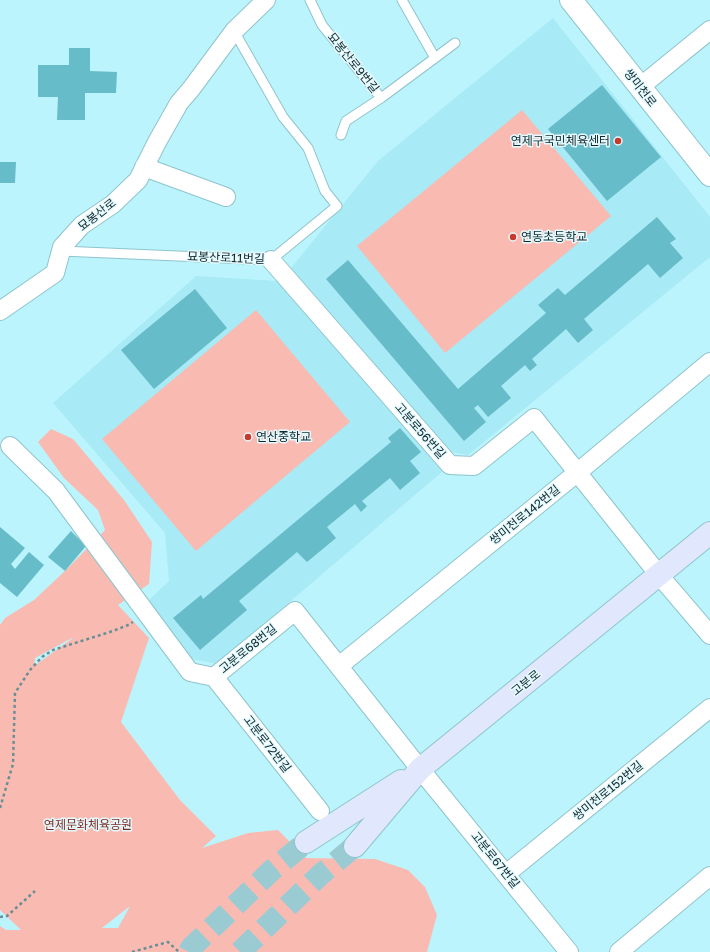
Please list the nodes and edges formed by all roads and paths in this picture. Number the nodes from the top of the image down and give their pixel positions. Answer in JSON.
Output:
{"nodes":[{"id":1,"x":266,"y":0,"type":"edge"},
{"id":2,"x":310,"y":0,"type":"edge"},
{"id":3,"x":402,"y":0,"type":"edge"},
{"id":4,"x":571,"y":0,"type":"edge"},
{"id":5,"x":710,"y":30,"type":"edge"},
{"id":6,"x":234,"y":31,"type":"junction"},
{"id":7,"x":455,"y":43,"type":"dead end"},
{"id":8,"x":435,"y":58,"type":"junction"},
{"id":9,"x":640,"y":88,"type":"junction"},
{"id":10,"x":381,"y":98,"type":"junction"},
{"id":11,"x":341,"y":135,"type":"dead end"},
{"id":12,"x":144,"y":166,"type":"junction"},
{"id":13,"x":710,"y":176,"type":"edge"},
{"id":14,"x":226,"y":197,"type":"dead end"},
{"id":15,"x":60,"y":251,"type":"junction"},
{"id":16,"x":271,"y":260,"type":"junction"},
{"id":17,"x":0,"y":311,"type":"edge"},
{"id":18,"x":710,"y":362,"type":"edge"},
{"id":19,"x":10,"y":446,"type":"dead end"},
{"id":20,"x":578,"y":472,"type":"junction"},
{"id":21,"x":710,"y":534,"type":"edge"},
{"id":22,"x":659,"y":575,"type":"junction"},
{"id":23,"x":147,"y":614,"type":"junction"},
{"id":24,"x":710,"y":635,"type":"edge"},
{"id":25,"x":339,"y":666,"type":"junction"},
{"id":26,"x":214,"y":677,"type":"junction"},
{"id":27,"x":710,"y":708,"type":"edge"},
{"id":28,"x":420,"y":769,"type":"junction"},
{"id":29,"x":0,"y":806,"type":"edge"},
{"id":30,"x":320,"y":811,"type":"dead end"},
{"id":31,"x":306,"y":842,"type":"tunnel mouth"},
{"id":32,"x":355,"y":846,"type":"tunnel mouth"},
{"id":33,"x":506,"y":874,"type":"junction"},
{"id":34,"x":710,"y":876,"type":"edge"},
{"id":35,"x":35,"y":891,"type":"dead end"},
{"id":36,"x":0,"y":917,"type":"edge"},
{"id":37,"x":132,"y":952,"type":"edge"},
{"id":38,"x":179,"y":952,"type":"edge"},
{"id":39,"x":569,"y":952,"type":"edge"},
{"id":40,"x":619,"y":952,"type":"edge"}],
"edges":[{"from":1,"to":6,"type":"street","name":"묘봉산로"},
{"from":2,"to":10,"type":"lane","name":"묘봉산로9번길"},
{"from":3,"to":8,"type":"lane"},
{"from":4,"to":9,"type":"street","name":"쌍미천로"},
{"from":5,"to":9,"type":"street"},
{"from":6,"to":12,"type":"street","name":"묘봉산로"},
{"from":6,"to":16,"type":"lane","name":"묘봉산로11번길"},
{"from":7,"to":8,"type":"lane"},
{"from":8,"to":10,"type":"lane"},
{"from":9,"to":13,"type":"street","name":"쌍미천로"},
{"from":10,"to":11,"type":"lane","name":"묘봉산로9번길"},
{"from":12,"to":14,"type":"street"},
{"from":12,"to":15,"type":"street","name":"묘봉산로"},
{"from":15,"to":16,"type":"lane","name":"묘봉산로11번길"},
{"from":15,"to":17,"type":"street","name":"묘봉산로"},
{"from":16,"to":20,"type":"street","name":"고분로56번길"},
{"from":18,"to":20,"type":"street","name":"쌍미천로142번길"},
{"from":19,"to":23,"type":"street","name":"고분로68번길"},
{"from":20,"to":22,"type":"street","name":"고분로56번길"},
{"from":20,"to":25,"type":"street","name":"쌍미천로142번길"},
{"from":21,"to":22,"type":"main road","name":"고분로"},
{"from":22,"to":24,"type":"street","name":"고분로56번길"},
{"from":22,"to":28,"type":"main road","name":"고분로"},
{"from":23,"to":26,"type":"street","name":"고분로68번길"},
{"from":23,"to":29,"type":"path"},
{"from":25,"to":26,"type":"street","name":"고분로68번길"},
{"from":25,"to":28,"type":"street","name":"고분로68번길"},
{"from":26,"to":30,"type":"street","name":"고분로72번길"},
{"from":27,"to":33,"type":"street","name":"쌍미천로152번길"},
{"from":28,"to":31,"type":"main road"},
{"from":28,"to":32,"type":"main road","name":"고분로"},
{"from":28,"to":33,"type":"street","name":"고분로67번길"},
{"from":33,"to":39,"type":"street","name":"고분로67번길"},
{"from":34,"to":40,"type":"street"},
{"from":35,"to":36,"type":"path"},
{"from":37,"to":38,"type":"path"}]}
